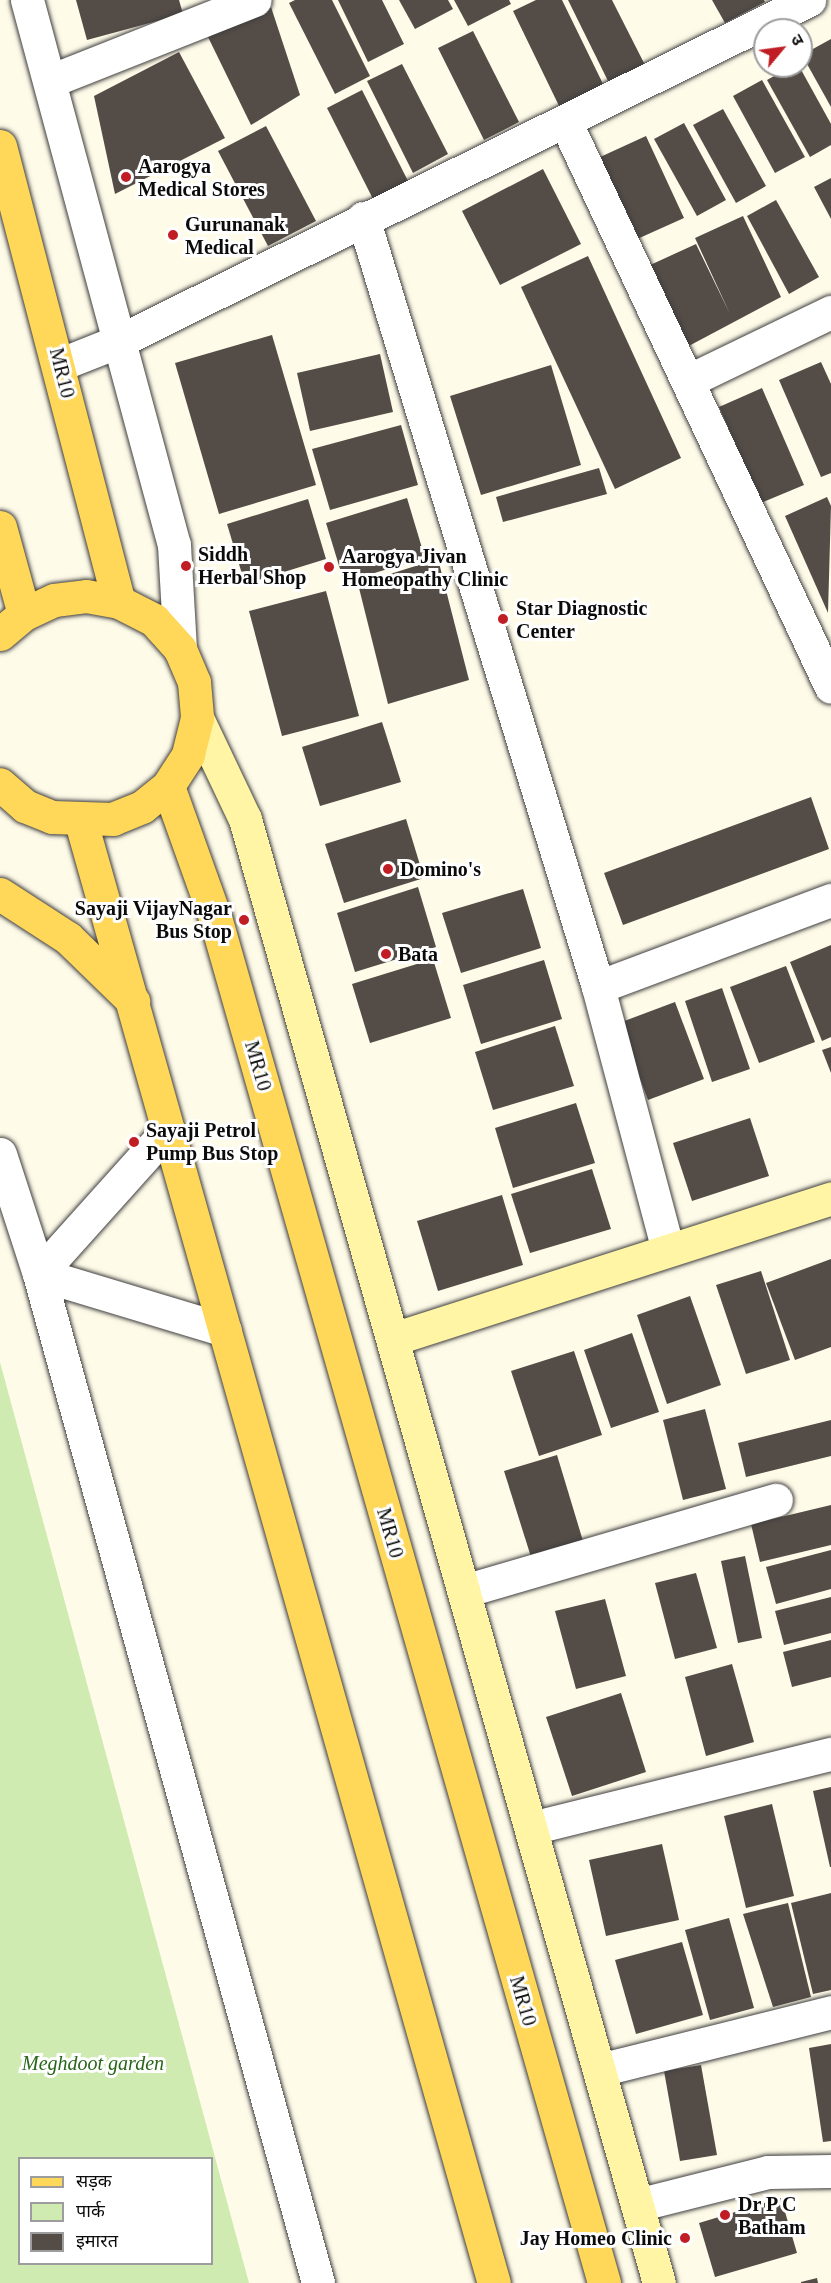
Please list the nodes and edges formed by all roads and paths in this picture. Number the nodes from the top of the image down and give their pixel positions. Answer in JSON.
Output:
{"nodes":[{"id":1,"x":27,"y":0,"type":"edge"},
{"id":2,"x":255,"y":0,"type":"edge"},
{"id":3,"x":809,"y":0,"type":"edge"},
{"id":4,"x":50,"y":81,"type":"junction"},
{"id":5,"x":565,"y":121,"type":"junction"},
{"id":6,"x":0,"y":146,"type":"edge"},
{"id":7,"x":363,"y":218,"type":"junction"},
{"id":8,"x":831,"y":312,"type":"edge"},
{"id":9,"x":120,"y":341,"type":"junction"},
{"id":10,"x":61,"y":364,"type":"junction"},
{"id":11,"x":688,"y":381,"type":"junction"},
{"id":12,"x":0,"y":527,"type":"edge"},
{"id":13,"x":119,"y":602,"type":"junction"},
{"id":14,"x":12,"y":624,"type":"edge"},
{"id":15,"x":819,"y":631,"type":"edge"},
{"id":16,"x":180,"y":649,"type":"junction"},
{"id":17,"x":831,"y":687,"type":"edge"},
{"id":18,"x":197,"y":718,"type":"junction"},
{"id":19,"x":1,"y":786,"type":"edge"},
{"id":20,"x":168,"y":786,"type":"junction"},
{"id":21,"x":81,"y":822,"type":"junction"},
{"id":22,"x":0,"y":894,"type":"edge"},
{"id":23,"x":831,"y":900,"type":"edge"},
{"id":24,"x":598,"y":987,"type":"junction"},
{"id":25,"x":136,"y":1005,"type":"junction"},
{"id":26,"x":168,"y":1130,"type":"junction"},
{"id":27,"x":0,"y":1154,"type":"edge"},
{"id":28,"x":831,"y":1198,"type":"edge"},
{"id":29,"x":667,"y":1247,"type":"junction"},
{"id":30,"x":39,"y":1274,"type":"junction"},
{"id":31,"x":225,"y":1330,"type":"junction"},
{"id":32,"x":393,"y":1339,"type":"junction"},
{"id":33,"x":776,"y":1500,"type":"dead end"},
{"id":34,"x":464,"y":1591,"type":"junction"},
{"id":35,"x":831,"y":1754,"type":"edge"},
{"id":36,"x":531,"y":1828,"type":"junction"},
{"id":37,"x":831,"y":2012,"type":"edge"},
{"id":38,"x":599,"y":2070,"type":"junction"},
{"id":39,"x":831,"y":2171,"type":"edge"},
{"id":40,"x":637,"y":2205,"type":"junction"},
{"id":41,"x":318,"y":2283,"type":"edge"},
{"id":42,"x":494,"y":2283,"type":"edge"},
{"id":43,"x":604,"y":2283,"type":"edge"},
{"id":44,"x":659,"y":2283,"type":"edge"}],
"edges":[{"from":1,"to":4,"type":"street"},
{"from":2,"to":4,"type":"street"},
{"from":3,"to":5,"type":"street"},
{"from":4,"to":9,"type":"street"},
{"from":5,"to":7,"type":"street"},
{"from":5,"to":11,"type":"street"},
{"from":6,"to":10,"type":"main road","name":"MR10"},
{"from":7,"to":9,"type":"street"},
{"from":7,"to":24,"type":"street"},
{"from":8,"to":11,"type":"street"},
{"from":9,"to":10,"type":"street"},
{"from":9,"to":16,"type":"street"},
{"from":10,"to":13,"type":"main road","name":"MR10"},
{"from":11,"to":15,"type":"street"},
{"from":12,"to":14,"type":"main road"},
{"from":13,"to":14,"type":"main road"},
{"from":13,"to":16,"type":"main road"},
{"from":15,"to":17,"type":"street"},
{"from":16,"to":18,"type":"main road"},
{"from":18,"to":20,"type":"main road"},
{"from":18,"to":32,"type":"street"},
{"from":19,"to":21,"type":"main road"},
{"from":20,"to":21,"type":"main road"},
{"from":20,"to":43,"type":"main road","name":"MR10"},
{"from":21,"to":25,"type":"main road"},
{"from":22,"to":25,"type":"main road"},
{"from":23,"to":24,"type":"street"},
{"from":24,"to":29,"type":"street"},
{"from":25,"to":26,"type":"main road"},
{"from":26,"to":30,"type":"street"},
{"from":26,"to":31,"type":"main road"},
{"from":27,"to":30,"type":"street"},
{"from":28,"to":29,"type":"street"},
{"from":29,"to":32,"type":"street"},
{"from":30,"to":31,"type":"street"},
{"from":30,"to":41,"type":"street"},
{"from":31,"to":42,"type":"main road"},
{"from":32,"to":34,"type":"street"},
{"from":33,"to":34,"type":"street"},
{"from":34,"to":36,"type":"street"},
{"from":35,"to":36,"type":"street"},
{"from":36,"to":38,"type":"street"},
{"from":37,"to":38,"type":"street"},
{"from":38,"to":40,"type":"street"},
{"from":39,"to":40,"type":"street"},
{"from":40,"to":44,"type":"street"}]}
